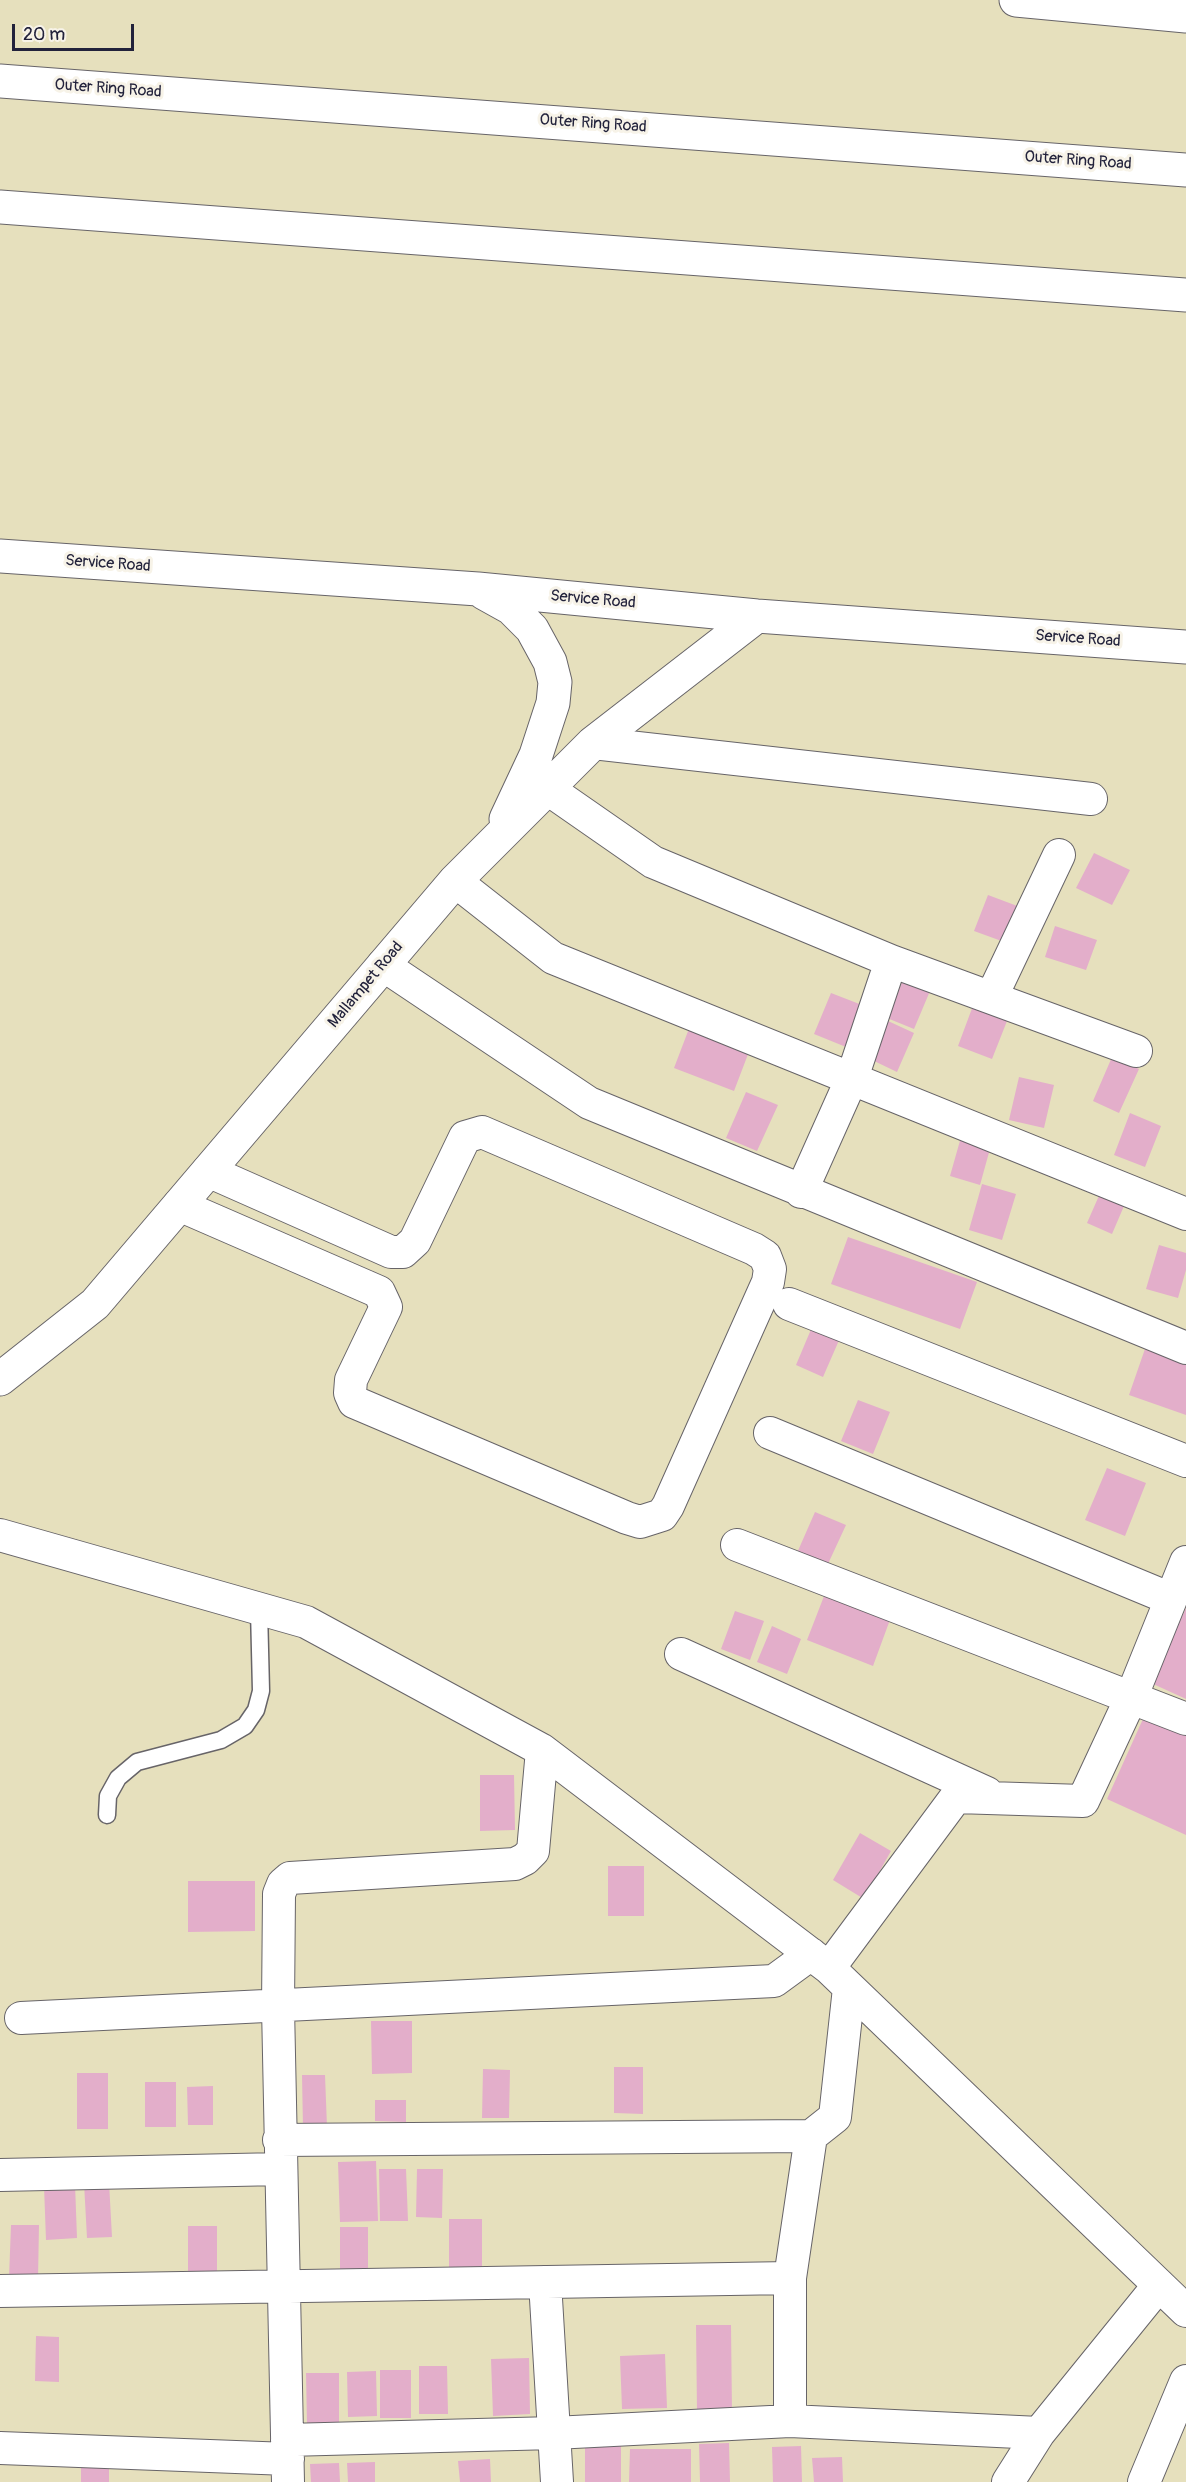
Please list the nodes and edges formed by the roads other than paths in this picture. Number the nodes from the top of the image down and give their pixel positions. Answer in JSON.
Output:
{"nodes":[{"id":1,"x":1016,"y":0,"type":"edge"},
{"id":2,"x":1186,"y":16,"type":"edge"},
{"id":3,"x":0,"y":81,"type":"edge"},
{"id":4,"x":1186,"y":170,"type":"edge"},
{"id":5,"x":0,"y":207,"type":"edge"},
{"id":6,"x":1186,"y":295,"type":"edge"},
{"id":7,"x":0,"y":556,"type":"edge"},
{"id":8,"x":478,"y":590,"type":"junction"},
{"id":9,"x":758,"y":616,"type":"junction"},
{"id":10,"x":1186,"y":647,"type":"edge"},
{"id":11,"x":593,"y":743,"type":"junction"},
{"id":12,"x":548,"y":789,"type":"junction"},
{"id":13,"x":1091,"y":799,"type":"dead end"},
{"id":14,"x":496,"y":840,"type":"junction"},
{"id":15,"x":1059,"y":855,"type":"dead end"},
{"id":16,"x":455,"y":881,"type":"junction"},
{"id":17,"x":891,"y":961,"type":"junction"},
{"id":18,"x":383,"y":965,"type":"junction"},
{"id":19,"x":992,"y":996,"type":"junction"},
{"id":20,"x":1136,"y":1051,"type":"dead end"},
{"id":21,"x":852,"y":1078,"type":"junction"},
{"id":22,"x":208,"y":1172,"type":"junction"},
{"id":23,"x":801,"y":1192,"type":"junction"},
{"id":24,"x":179,"y":1205,"type":"junction"},
{"id":25,"x":1186,"y":1214,"type":"edge"},
{"id":26,"x":789,"y":1304,"type":"dead end"},
{"id":27,"x":1186,"y":1348,"type":"edge"},
{"id":28,"x":0,"y":1379,"type":"edge"},
{"id":29,"x":770,"y":1433,"type":"dead end"},
{"id":30,"x":1186,"y":1461,"type":"edge"},
{"id":31,"x":0,"y":1535,"type":"edge"},
{"id":32,"x":737,"y":1545,"type":"dead end"},
{"id":33,"x":1180,"y":1582,"type":"edge"},
{"id":34,"x":259,"y":1609,"type":"junction"},
{"id":35,"x":681,"y":1654,"type":"dead end"},
{"id":36,"x":1131,"y":1698,"type":"junction"},
{"id":37,"x":1186,"y":1719,"type":"edge"},
{"id":38,"x":542,"y":1750,"type":"junction"},
{"id":39,"x":999,"y":1798,"type":"junction"},
{"id":40,"x":107,"y":1815,"type":"dead end"},
{"id":41,"x":830,"y":1970,"type":"junction"},
{"id":42,"x":278,"y":2007,"type":"junction"},
{"id":43,"x":21,"y":2018,"type":"dead end"},
{"id":44,"x":811,"y":2136,"type":"junction"},
{"id":45,"x":280,"y":2154,"type":"junction"},
{"id":46,"x":0,"y":2175,"type":"edge"},
{"id":47,"x":790,"y":2278,"type":"junction"},
{"id":48,"x":545,"y":2282,"type":"junction"},
{"id":49,"x":1159,"y":2285,"type":"junction"},
{"id":50,"x":283,"y":2286,"type":"junction"},
{"id":51,"x":0,"y":2291,"type":"edge"},
{"id":52,"x":1186,"y":2311,"type":"edge"},
{"id":53,"x":1186,"y":2381,"type":"edge"},
{"id":54,"x":790,"y":2421,"type":"junction"},
{"id":55,"x":554,"y":2433,"type":"junction"},
{"id":56,"x":1039,"y":2433,"type":"junction"},
{"id":57,"x":0,"y":2448,"type":"edge"},
{"id":58,"x":288,"y":2460,"type":"edge"},
{"id":59,"x":557,"y":2482,"type":"edge"},
{"id":60,"x":1008,"y":2482,"type":"edge"},
{"id":61,"x":1144,"y":2482,"type":"edge"}],
"edges":[{"from":1,"to":2,"type":"main road"},
{"from":3,"to":4,"type":"main road","name":"Outer Ring Road"},
{"from":5,"to":6,"type":"main road"},
{"from":7,"to":8,"type":"main road","name":"Service Road"},
{"from":8,"to":9,"type":"main road","name":"Service Road"},
{"from":8,"to":14,"type":"main road"},
{"from":9,"to":10,"type":"main road","name":"Service Road"},
{"from":9,"to":11,"type":"main road","name":"Mallampet Road"},
{"from":11,"to":12,"type":"main road","name":"Mallampet Road"},
{"from":11,"to":13,"type":"street"},
{"from":12,"to":14,"type":"main road","name":"Mallampet Road"},
{"from":12,"to":17,"type":"street"},
{"from":14,"to":16,"type":"main road","name":"Mallampet Road"},
{"from":15,"to":19,"type":"street"},
{"from":16,"to":18,"type":"main road","name":"Mallampet Road"},
{"from":16,"to":21,"type":"street"},
{"from":17,"to":19,"type":"street"},
{"from":17,"to":21,"type":"street"},
{"from":18,"to":22,"type":"main road","name":"Mallampet Road"},
{"from":18,"to":23,"type":"street"},
{"from":19,"to":20,"type":"street"},
{"from":21,"to":23,"type":"street"},
{"from":21,"to":25,"type":"street"},
{"from":22,"to":24,"type":"main road","name":"Mallampet Road"},
{"from":22,"to":24,"type":"street"},
{"from":23,"to":27,"type":"street"},
{"from":24,"to":28,"type":"main road","name":"Mallampet Road"},
{"from":26,"to":30,"type":"street"},
{"from":29,"to":33,"type":"street"},
{"from":31,"to":34,"type":"street"},
{"from":32,"to":36,"type":"street"},
{"from":33,"to":36,"type":"street"},
{"from":34,"to":38,"type":"street"},
{"from":34,"to":40,"type":"lane"},
{"from":35,"to":39,"type":"street"},
{"from":36,"to":37,"type":"street"},
{"from":36,"to":39,"type":"street"},
{"from":38,"to":41,"type":"street"},
{"from":38,"to":42,"type":"street"},
{"from":39,"to":41,"type":"street"},
{"from":41,"to":42,"type":"street"},
{"from":41,"to":44,"type":"street"},
{"from":41,"to":49,"type":"street"},
{"from":42,"to":43,"type":"street"},
{"from":42,"to":45,"type":"street"},
{"from":44,"to":45,"type":"street"},
{"from":44,"to":47,"type":"street"},
{"from":45,"to":46,"type":"street"},
{"from":45,"to":50,"type":"street"},
{"from":47,"to":48,"type":"street"},
{"from":47,"to":54,"type":"street"},
{"from":48,"to":50,"type":"street"},
{"from":48,"to":55,"type":"street"},
{"from":49,"to":52,"type":"street"},
{"from":49,"to":56,"type":"street"},
{"from":50,"to":51,"type":"street"},
{"from":50,"to":58,"type":"street"},
{"from":53,"to":61,"type":"street"},
{"from":54,"to":55,"type":"street"},
{"from":54,"to":56,"type":"street"},
{"from":55,"to":58,"type":"street"},
{"from":55,"to":59,"type":"street"},
{"from":56,"to":60,"type":"street"},
{"from":57,"to":58,"type":"street"}]}
